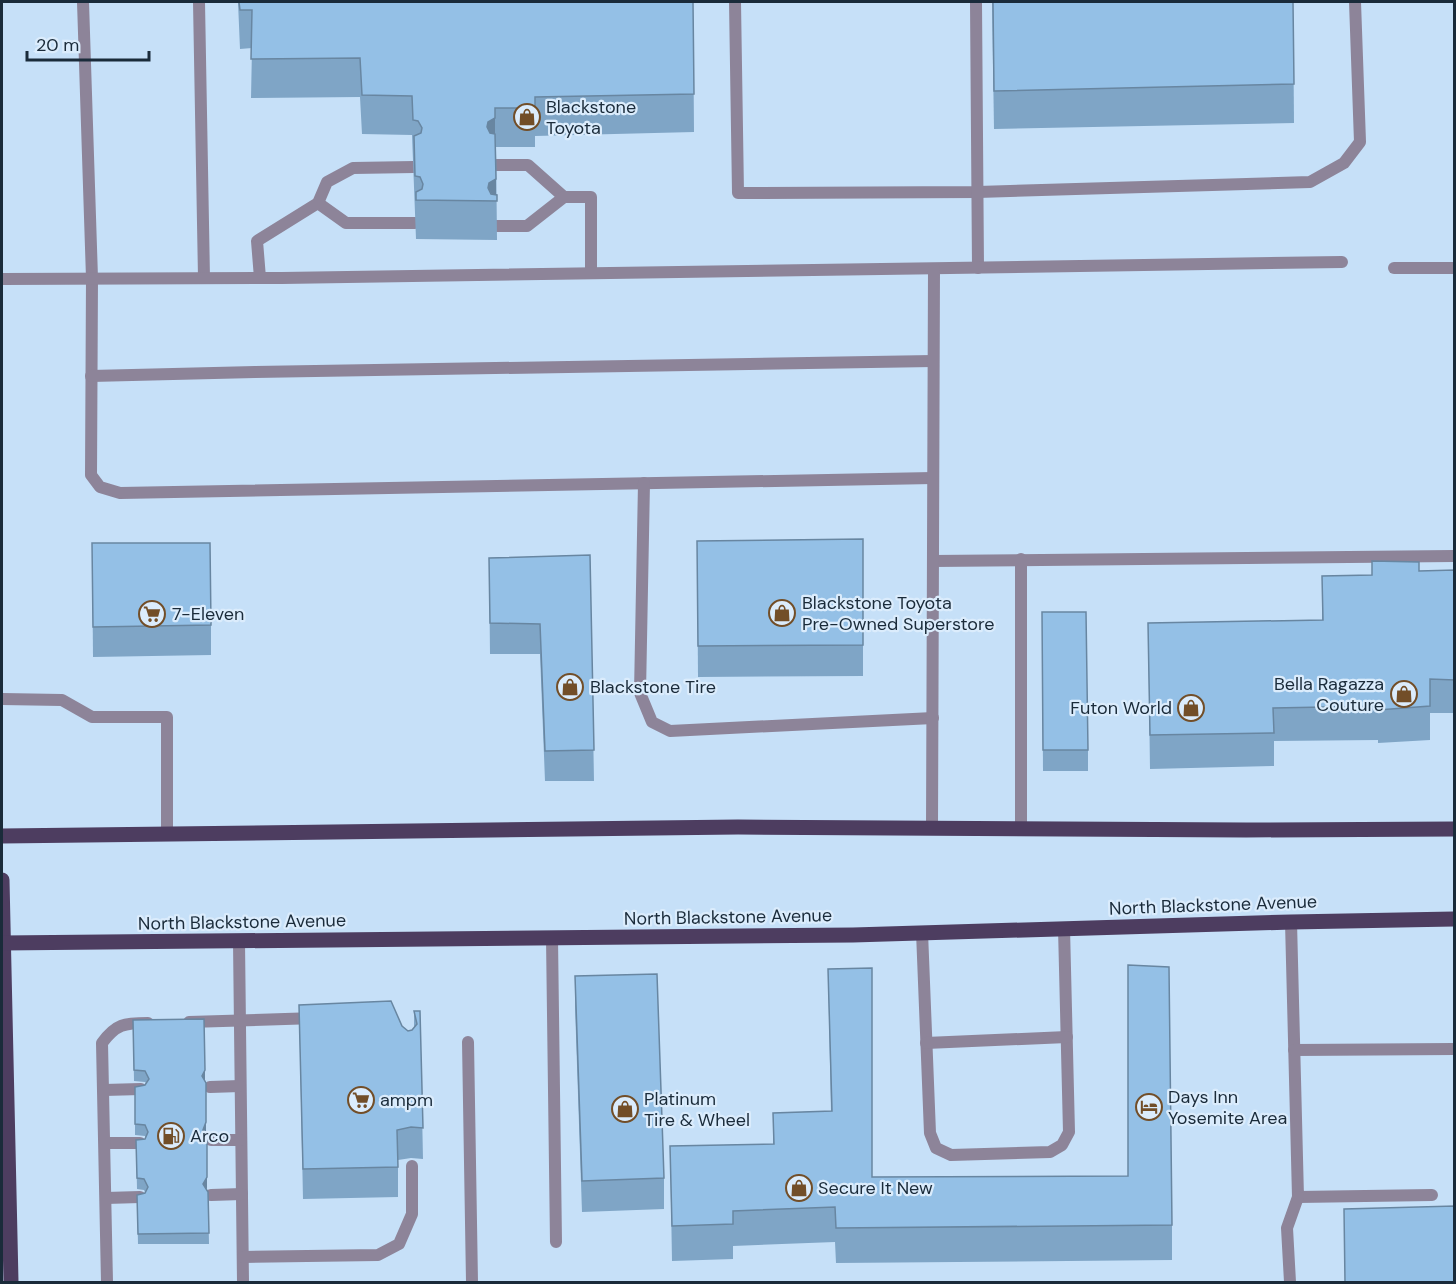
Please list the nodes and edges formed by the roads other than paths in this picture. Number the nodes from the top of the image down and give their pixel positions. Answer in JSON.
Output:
{"nodes":[{"id":1,"x":83,"y":2,"type":"edge"},
{"id":2,"x":199,"y":2,"type":"edge"},
{"id":3,"x":735,"y":2,"type":"edge"},
{"id":4,"x":976,"y":2,"type":"edge"},
{"id":5,"x":1355,"y":2,"type":"edge"},
{"id":6,"x":495,"y":165,"type":"edge"},
{"id":7,"x":414,"y":167,"type":"edge"},
{"id":8,"x":978,"y":192,"type":"junction"},
{"id":9,"x":564,"y":197,"type":"junction"},
{"id":10,"x":318,"y":203,"type":"junction"},
{"id":11,"x":415,"y":223,"type":"dead end"},
{"id":12,"x":496,"y":226,"type":"dead end"},
{"id":13,"x":1342,"y":262,"type":"dead end"},
{"id":14,"x":934,"y":268,"type":"junction"},
{"id":15,"x":978,"y":268,"type":"junction"},
{"id":16,"x":1394,"y":268,"type":"dead end"},
{"id":17,"x":1455,"y":268,"type":"edge"},
{"id":18,"x":591,"y":273,"type":"junction"},
{"id":19,"x":92,"y":278,"type":"junction"},
{"id":20,"x":204,"y":278,"type":"junction"},
{"id":21,"x":260,"y":278,"type":"junction"},
{"id":22,"x":2,"y":279,"type":"edge"},
{"id":23,"x":933,"y":362,"type":"junction"},
{"id":24,"x":91,"y":376,"type":"junction"},
{"id":25,"x":933,"y":478,"type":"junction"},
{"id":26,"x":644,"y":483,"type":"junction"},
{"id":27,"x":1455,"y":556,"type":"edge"},
{"id":28,"x":1021,"y":559,"type":"junction"},
{"id":29,"x":933,"y":561,"type":"junction"},
{"id":30,"x":2,"y":699,"type":"edge"},
{"id":31,"x":933,"y":718,"type":"junction"},
{"id":32,"x":932,"y":828,"type":"junction"},
{"id":33,"x":1021,"y":829,"type":"junction"},
{"id":34,"x":1455,"y":829,"type":"edge"},
{"id":35,"x":167,"y":835,"type":"junction"},
{"id":36,"x":2,"y":836,"type":"edge"},
{"id":37,"x":2,"y":880,"type":"edge"},
{"id":38,"x":1455,"y":920,"type":"edge"},
{"id":39,"x":1291,"y":921,"type":"junction"},
{"id":40,"x":1064,"y":928,"type":"junction"},
{"id":41,"x":922,"y":932,"type":"junction"},
{"id":42,"x":552,"y":938,"type":"junction"},
{"id":43,"x":239,"y":942,"type":"junction"},
{"id":44,"x":2,"y":944,"type":"edge"},
{"id":45,"x":332,"y":1018,"type":"edge"},
{"id":46,"x":240,"y":1021,"type":"junction"},
{"id":47,"x":1067,"y":1037,"type":"junction"},
{"id":48,"x":468,"y":1042,"type":"dead end"},
{"id":49,"x":926,"y":1042,"type":"junction"},
{"id":50,"x":1455,"y":1049,"type":"edge"},
{"id":51,"x":1294,"y":1050,"type":"junction"},
{"id":52,"x":240,"y":1086,"type":"junction"},
{"id":53,"x":210,"y":1087,"type":"dead end"},
{"id":54,"x":104,"y":1089,"type":"junction"},
{"id":55,"x":141,"y":1089,"type":"edge"},
{"id":56,"x":211,"y":1140,"type":"dead end"},
{"id":57,"x":241,"y":1140,"type":"junction"},
{"id":58,"x":105,"y":1143,"type":"junction"},
{"id":59,"x":140,"y":1143,"type":"edge"},
{"id":60,"x":412,"y":1166,"type":"dead end"},
{"id":61,"x":242,"y":1194,"type":"junction"},
{"id":62,"x":211,"y":1195,"type":"edge"},
{"id":63,"x":1432,"y":1195,"type":"dead end"},
{"id":64,"x":140,"y":1197,"type":"edge"},
{"id":65,"x":1298,"y":1197,"type":"junction"},
{"id":66,"x":106,"y":1198,"type":"junction"},
{"id":67,"x":556,"y":1242,"type":"dead end"},
{"id":68,"x":243,"y":1257,"type":"junction"},
{"id":69,"x":11,"y":1282,"type":"edge"},
{"id":70,"x":107,"y":1282,"type":"edge"},
{"id":71,"x":243,"y":1282,"type":"edge"},
{"id":72,"x":472,"y":1282,"type":"edge"},
{"id":73,"x":1290,"y":1282,"type":"edge"}],
"edges":[{"from":1,"to":19,"type":"street"},
{"from":2,"to":20,"type":"street"},
{"from":3,"to":8,"type":"street"},
{"from":4,"to":8,"type":"street"},
{"from":5,"to":8,"type":"street"},
{"from":6,"to":9,"type":"street"},
{"from":7,"to":10,"type":"street"},
{"from":8,"to":15,"type":"street"},
{"from":9,"to":12,"type":"street"},
{"from":9,"to":18,"type":"street"},
{"from":10,"to":11,"type":"street"},
{"from":10,"to":21,"type":"street"},
{"from":13,"to":15,"type":"street"},
{"from":14,"to":15,"type":"street"},
{"from":14,"to":18,"type":"street"},
{"from":14,"to":23,"type":"street"},
{"from":16,"to":17,"type":"street"},
{"from":18,"to":21,"type":"street"},
{"from":19,"to":20,"type":"street"},
{"from":19,"to":22,"type":"street"},
{"from":19,"to":24,"type":"street"},
{"from":20,"to":21,"type":"street"},
{"from":23,"to":24,"type":"street"},
{"from":23,"to":25,"type":"street"},
{"from":24,"to":26,"type":"street"},
{"from":25,"to":26,"type":"street"},
{"from":25,"to":29,"type":"street"},
{"from":26,"to":31,"type":"street"},
{"from":27,"to":28,"type":"street"},
{"from":28,"to":29,"type":"street"},
{"from":28,"to":33,"type":"street"},
{"from":29,"to":31,"type":"street"},
{"from":30,"to":35,"type":"street"},
{"from":31,"to":32,"type":"street"},
{"from":32,"to":33,"type":"main road"},
{"from":32,"to":35,"type":"main road"},
{"from":33,"to":34,"type":"main road"},
{"from":35,"to":36,"type":"main road"},
{"from":37,"to":44,"type":"main road"},
{"from":38,"to":39,"type":"main road","name":"North Blackstone Avenue"},
{"from":39,"to":40,"type":"main road","name":"North Blackstone Avenue"},
{"from":39,"to":51,"type":"street"},
{"from":40,"to":41,"type":"main road","name":"North Blackstone Avenue"},
{"from":40,"to":47,"type":"street"},
{"from":41,"to":42,"type":"main road","name":"North Blackstone Avenue"},
{"from":41,"to":49,"type":"street"},
{"from":42,"to":43,"type":"main road","name":"North Blackstone Avenue"},
{"from":42,"to":67,"type":"street"},
{"from":43,"to":44,"type":"main road","name":"North Blackstone Avenue"},
{"from":43,"to":46,"type":"street"},
{"from":44,"to":69,"type":"main road"},
{"from":45,"to":46,"type":"street"},
{"from":46,"to":52,"type":"street"},
{"from":46,"to":54,"type":"street"},
{"from":47,"to":49,"type":"street"},
{"from":47,"to":49,"type":"street"},
{"from":48,"to":72,"type":"street"},
{"from":50,"to":51,"type":"street"},
{"from":51,"to":65,"type":"street"},
{"from":52,"to":53,"type":"street"},
{"from":52,"to":57,"type":"street"},
{"from":54,"to":55,"type":"street"},
{"from":54,"to":58,"type":"street"},
{"from":56,"to":57,"type":"street"},
{"from":57,"to":61,"type":"street"},
{"from":58,"to":59,"type":"street"},
{"from":58,"to":66,"type":"street"},
{"from":60,"to":68,"type":"street"},
{"from":61,"to":62,"type":"street"},
{"from":61,"to":68,"type":"street"},
{"from":63,"to":65,"type":"street"},
{"from":64,"to":66,"type":"street"},
{"from":65,"to":73,"type":"street"},
{"from":66,"to":70,"type":"street"},
{"from":68,"to":71,"type":"street"}]}
